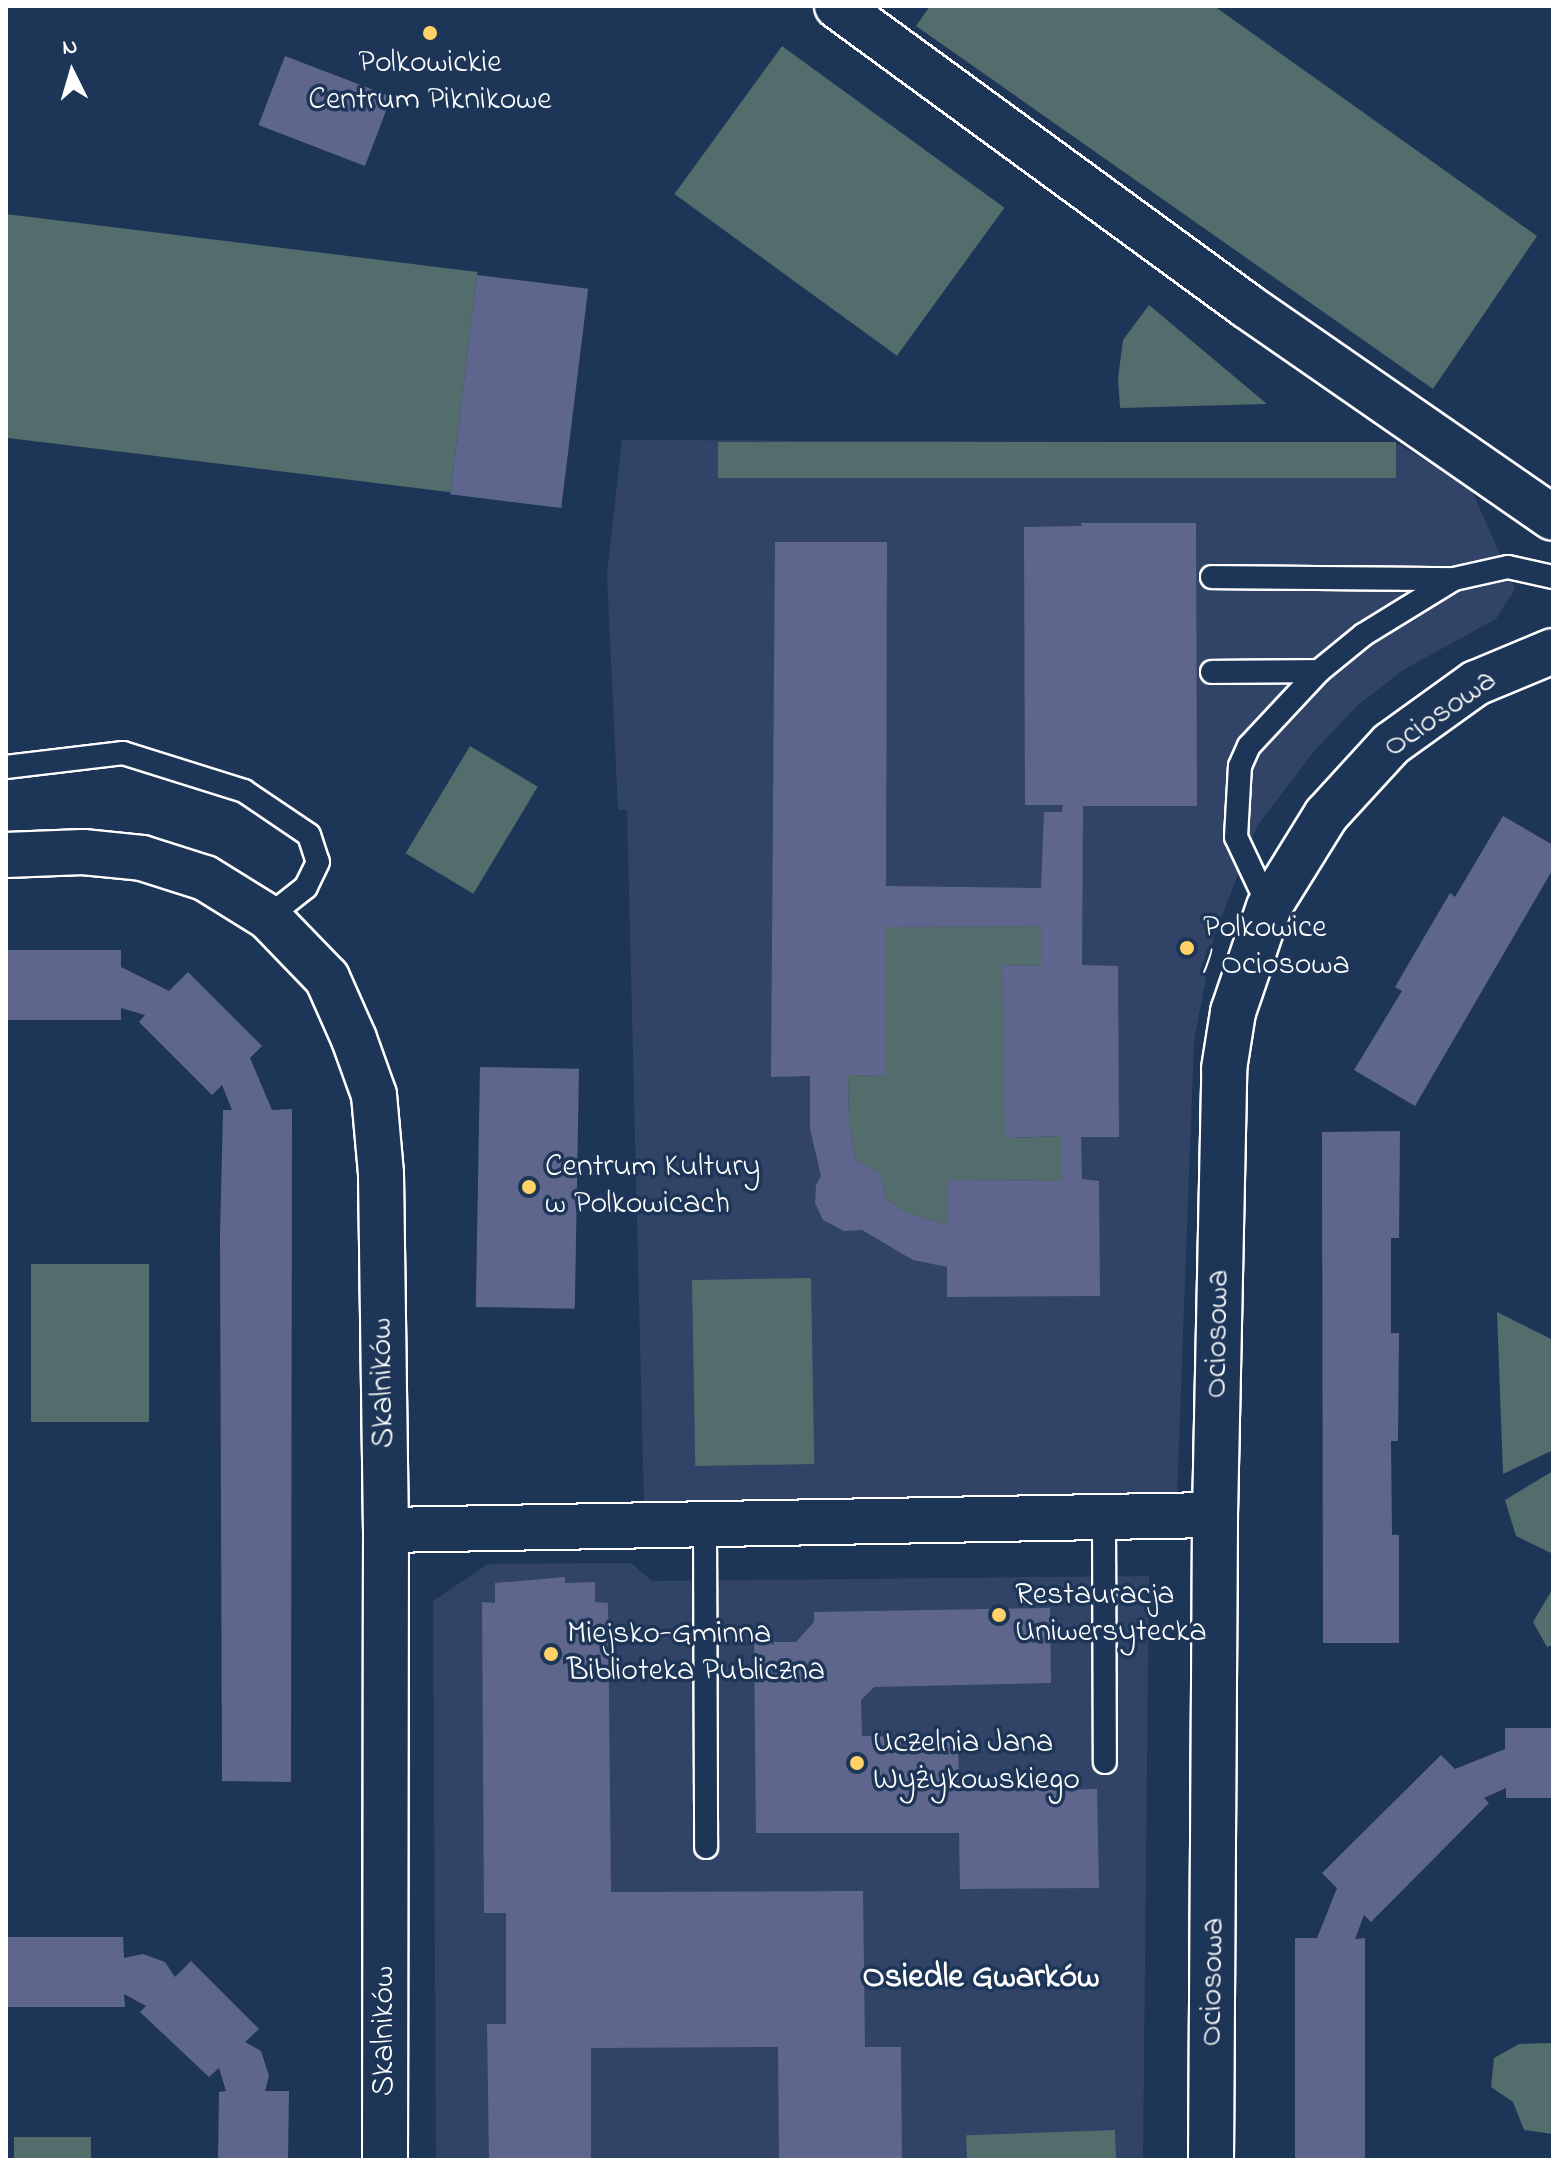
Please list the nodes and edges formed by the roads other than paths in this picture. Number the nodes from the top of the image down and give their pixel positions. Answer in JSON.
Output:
{"nodes":[{"id":1,"x":837,"y":6,"type":"edge"},
{"id":2,"x":1553,"y":518,"type":"edge"},
{"id":3,"x":1212,"y":577,"type":"dead end"},
{"id":4,"x":1553,"y":577,"type":"edge"},
{"id":5,"x":1454,"y":579,"type":"junction"},
{"id":6,"x":1553,"y":651,"type":"edge"},
{"id":7,"x":1319,"y":671,"type":"junction"},
{"id":8,"x":1212,"y":672,"type":"dead end"},
{"id":9,"x":6,"y":767,"type":"edge"},
{"id":10,"x":6,"y":855,"type":"edge"},
{"id":11,"x":1269,"y":907,"type":"junction"},
{"id":12,"x":268,"y":917,"type":"junction"},
{"id":13,"x":1215,"y":1515,"type":"junction"},
{"id":14,"x":1104,"y":1517,"type":"junction"},
{"id":15,"x":705,"y":1524,"type":"junction"},
{"id":16,"x":386,"y":1530,"type":"junction"},
{"id":17,"x":1105,"y":1762,"type":"dead end"},
{"id":18,"x":706,"y":1847,"type":"dead end"},
{"id":19,"x":385,"y":2160,"type":"edge"},
{"id":20,"x":1211,"y":2160,"type":"edge"}],
"edges":[{"from":1,"to":2,"type":"street"},
{"from":3,"to":5,"type":"lane"},
{"from":4,"to":5,"type":"lane"},
{"from":5,"to":7,"type":"lane"},
{"from":6,"to":11,"type":"street","name":"Ociosowa"},
{"from":7,"to":8,"type":"lane"},
{"from":7,"to":11,"type":"lane"},
{"from":9,"to":12,"type":"lane"},
{"from":10,"to":12,"type":"street","name":"Skalników"},
{"from":11,"to":13,"type":"street","name":"Ociosowa"},
{"from":12,"to":16,"type":"street","name":"Skalników"},
{"from":13,"to":14,"type":"street"},
{"from":13,"to":20,"type":"street","name":"Ociosowa"},
{"from":14,"to":15,"type":"street"},
{"from":14,"to":17,"type":"lane"},
{"from":15,"to":16,"type":"street"},
{"from":15,"to":18,"type":"lane"},
{"from":16,"to":19,"type":"street","name":"Skalników"}]}
